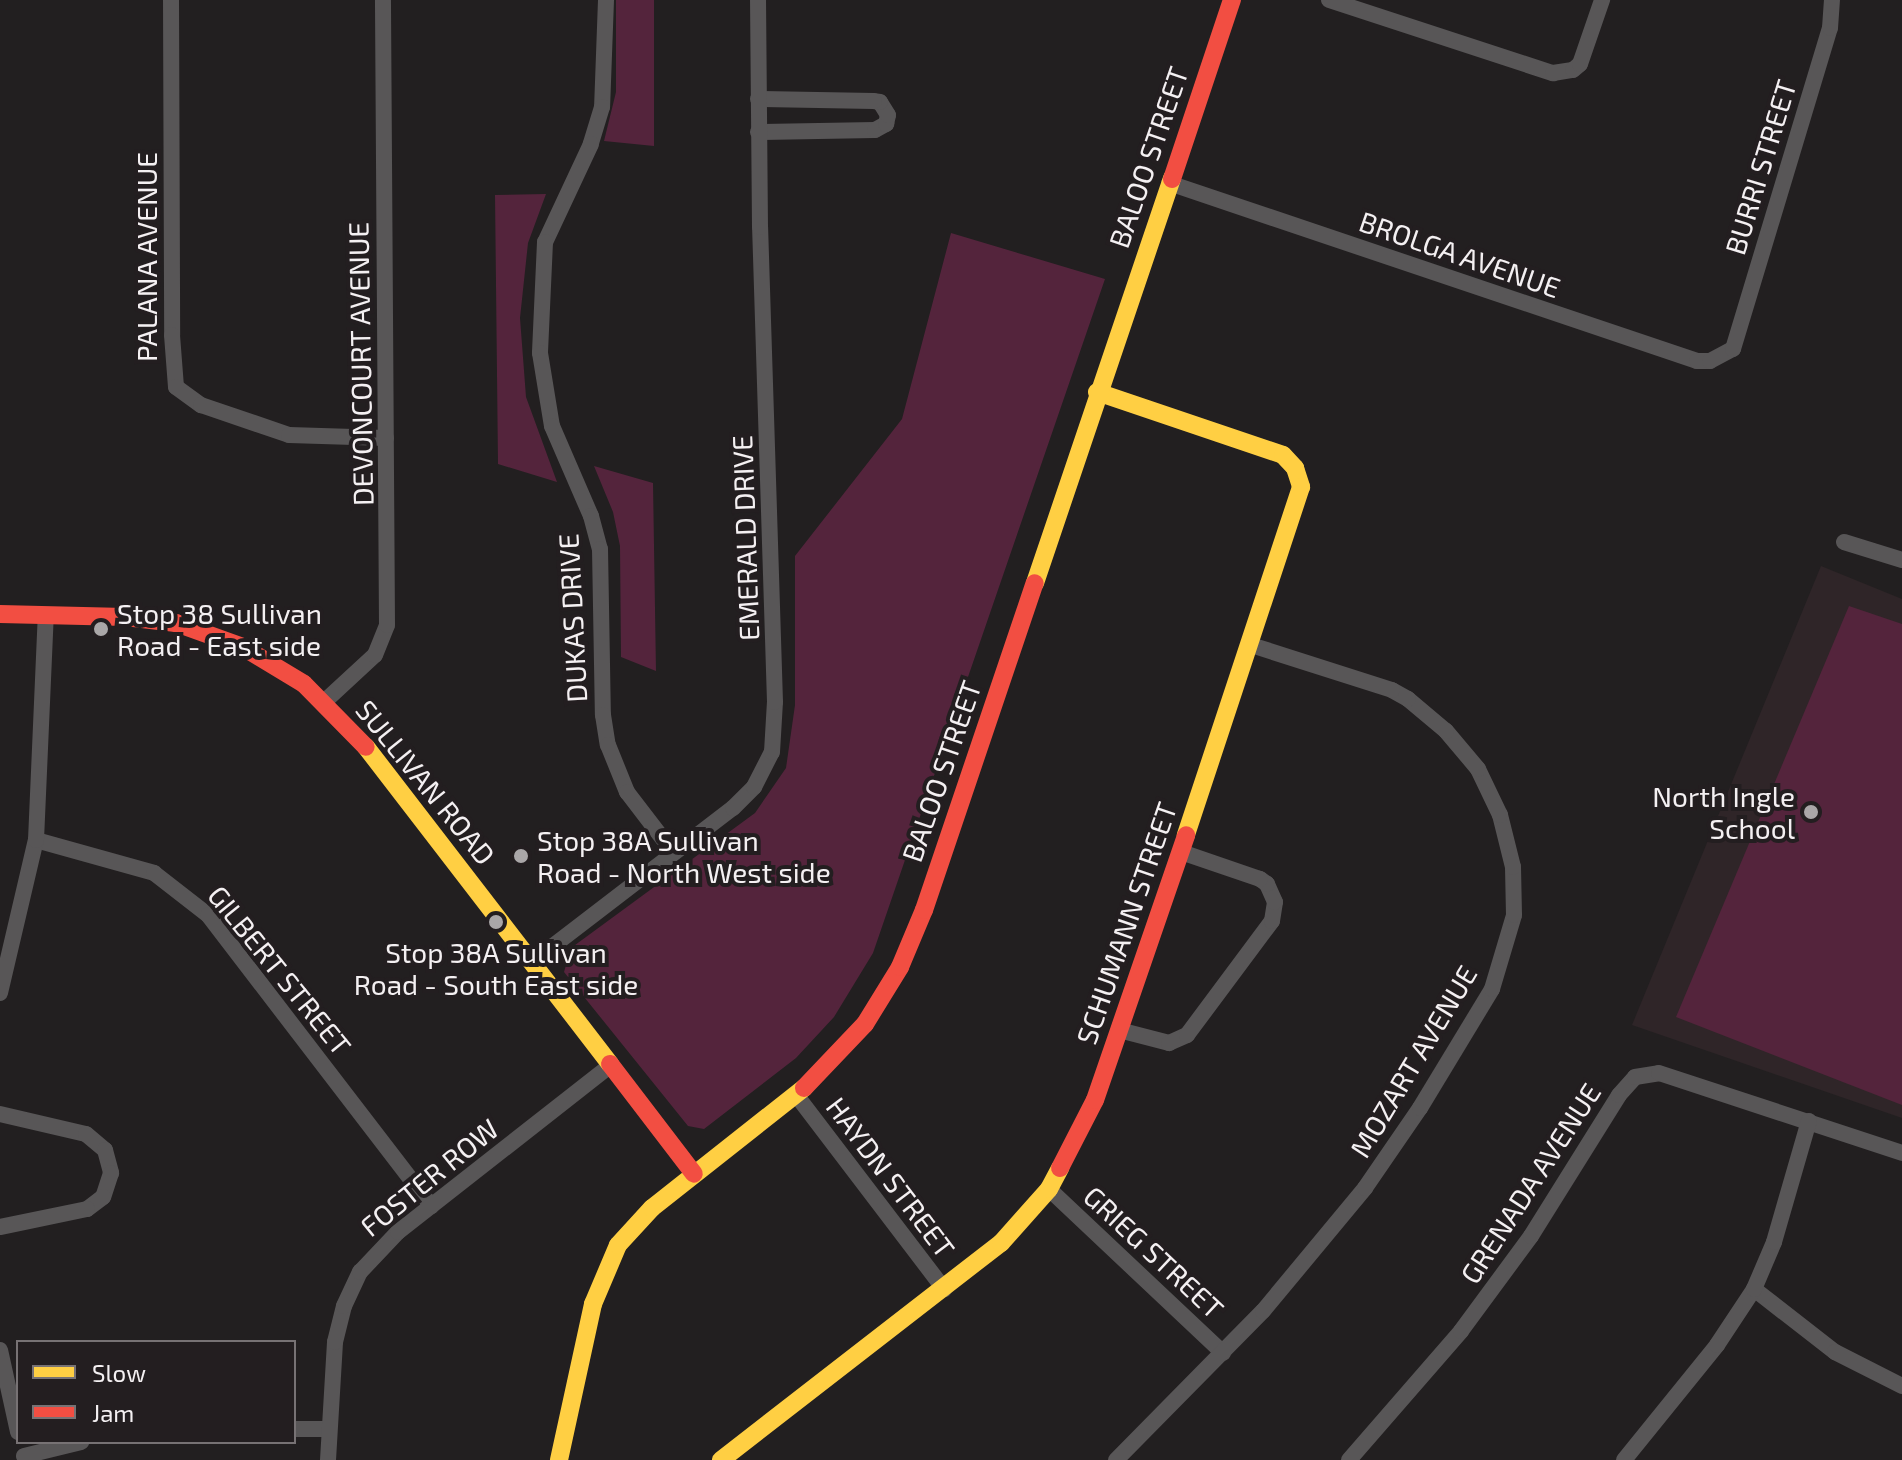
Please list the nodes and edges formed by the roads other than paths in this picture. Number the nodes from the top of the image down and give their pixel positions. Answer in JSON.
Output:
{"nodes":[{"id":1,"x":171,"y":0,"type":"edge"},
{"id":2,"x":383,"y":0,"type":"edge"},
{"id":3,"x":606,"y":0,"type":"edge"},
{"id":4,"x":758,"y":0,"type":"edge"},
{"id":5,"x":1232,"y":0,"type":"edge"},
{"id":6,"x":1329,"y":0,"type":"edge"},
{"id":7,"x":1602,"y":0,"type":"edge"},
{"id":8,"x":1832,"y":0,"type":"edge"},
{"id":9,"x":758,"y":99,"type":"junction"},
{"id":10,"x":758,"y":132,"type":"junction"},
{"id":11,"x":1169,"y":183,"type":"junction"},
{"id":12,"x":1733,"y":349,"type":"joint"},
{"id":13,"x":1097,"y":392,"type":"junction"},
{"id":14,"x":386,"y":438,"type":"junction"},
{"id":15,"x":1844,"y":542,"type":"dead end"},
{"id":16,"x":1902,"y":560,"type":"edge"},
{"id":17,"x":0,"y":614,"type":"edge"},
{"id":18,"x":46,"y":615,"type":"junction"},
{"id":19,"x":1251,"y":645,"type":"junction"},
{"id":20,"x":324,"y":702,"type":"junction"},
{"id":21,"x":36,"y":840,"type":"junction"},
{"id":22,"x":673,"y":852,"type":"junction"},
{"id":23,"x":1181,"y":852,"type":"junction"},
{"id":24,"x":532,"y":962,"type":"junction"},
{"id":25,"x":0,"y":993,"type":"edge"},
{"id":26,"x":1119,"y":1030,"type":"junction"},
{"id":27,"x":610,"y":1066,"type":"junction"},
{"id":28,"x":797,"y":1096,"type":"junction"},
{"id":29,"x":0,"y":1114,"type":"edge"},
{"id":30,"x":1809,"y":1121,"type":"junction"},
{"id":31,"x":1902,"y":1153,"type":"edge"},
{"id":32,"x":694,"y":1174,"type":"junction"},
{"id":33,"x":1049,"y":1189,"type":"junction"},
{"id":34,"x":431,"y":1206,"type":"junction"},
{"id":35,"x":0,"y":1227,"type":"edge"},
{"id":36,"x":944,"y":1289,"type":"junction"},
{"id":37,"x":1754,"y":1289,"type":"junction"},
{"id":38,"x":0,"y":1350,"type":"edge"},
{"id":39,"x":1223,"y":1353,"type":"junction"},
{"id":40,"x":1902,"y":1386,"type":"edge"},
{"id":41,"x":16,"y":1423,"type":"edge"},
{"id":42,"x":296,"y":1429,"type":"edge"},
{"id":43,"x":329,"y":1429,"type":"junction"},
{"id":44,"x":70,"y":1444,"type":"edge"},
{"id":45,"x":23,"y":1453,"type":"edge"},
{"id":46,"x":328,"y":1460,"type":"edge"},
{"id":47,"x":559,"y":1460,"type":"edge"},
{"id":48,"x":721,"y":1460,"type":"edge"},
{"id":49,"x":1116,"y":1460,"type":"edge"},
{"id":50,"x":1349,"y":1460,"type":"edge"},
{"id":51,"x":1624,"y":1460,"type":"edge"}],
"edges":[{"from":1,"to":14,"type":"street","name":"PALANA AVENUE"},
{"from":2,"to":14,"type":"street","name":"DEVONCOURT AVENUE"},
{"from":3,"to":22,"type":"street","name":"DUKAS DRIVE"},
{"from":4,"to":9,"type":"street","name":"EMERALD DRIVE"},
{"from":5,"to":11,"type":"street","name":"BALOO STREET"},
{"from":6,"to":7,"type":"street"},
{"from":8,"to":12,"type":"street","name":"BURRI STREET"},
{"from":9,"to":10,"type":"street","name":"EMERALD DRIVE"},
{"from":9,"to":10,"type":"street"},
{"from":10,"to":22,"type":"street","name":"EMERALD DRIVE"},
{"from":11,"to":12,"type":"street","name":"BROLGA AVENUE"},
{"from":11,"to":13,"type":"street","name":"BALOO STREET"},
{"from":13,"to":19,"type":"street","name":"SCHUMANN STREET"},
{"from":13,"to":28,"type":"street","name":"BALOO STREET"},
{"from":14,"to":20,"type":"street","name":"DEVONCOURT AVENUE"},
{"from":15,"to":16,"type":"street"},
{"from":17,"to":18,"type":"street","name":"SULLIVAN ROAD"},
{"from":18,"to":20,"type":"street","name":"SULLIVAN ROAD"},
{"from":18,"to":21,"type":"street"},
{"from":19,"to":23,"type":"street","name":"SCHUMANN STREET"},
{"from":19,"to":39,"type":"street","name":"MOZART AVENUE"},
{"from":20,"to":24,"type":"street","name":"SULLIVAN ROAD"},
{"from":21,"to":25,"type":"street"},
{"from":21,"to":34,"type":"street","name":"GILBERT STREET"},
{"from":22,"to":24,"type":"street","name":"EMERALD DRIVE"},
{"from":23,"to":26,"type":"street","name":"SCHUMANN STREET"},
{"from":23,"to":26,"type":"street"},
{"from":24,"to":27,"type":"street","name":"SULLIVAN ROAD"},
{"from":26,"to":33,"type":"street","name":"SCHUMANN STREET"},
{"from":27,"to":32,"type":"street","name":"SULLIVAN ROAD"},
{"from":27,"to":34,"type":"street","name":"FOSTER ROW"},
{"from":28,"to":32,"type":"street","name":"BALOO STREET"},
{"from":28,"to":36,"type":"street","name":"HAYDN STREET"},
{"from":29,"to":35,"type":"street"},
{"from":30,"to":31,"type":"street","name":"GRENADA AVENUE"},
{"from":30,"to":37,"type":"street"},
{"from":30,"to":50,"type":"street","name":"GRENADA AVENUE"},
{"from":32,"to":47,"type":"street","name":"BALOO STREET"},
{"from":33,"to":36,"type":"street","name":"SCHUMANN STREET"},
{"from":33,"to":39,"type":"street","name":"GRIEG STREET"},
{"from":34,"to":43,"type":"street","name":"FOSTER ROW"},
{"from":36,"to":48,"type":"street","name":"SCHUMANN STREET"},
{"from":37,"to":40,"type":"street"},
{"from":37,"to":51,"type":"street"},
{"from":38,"to":41,"type":"street"},
{"from":39,"to":49,"type":"street","name":"MOZART AVENUE"},
{"from":42,"to":43,"type":"street"},
{"from":43,"to":46,"type":"street","name":"FOSTER ROW"},
{"from":44,"to":45,"type":"street"}]}
